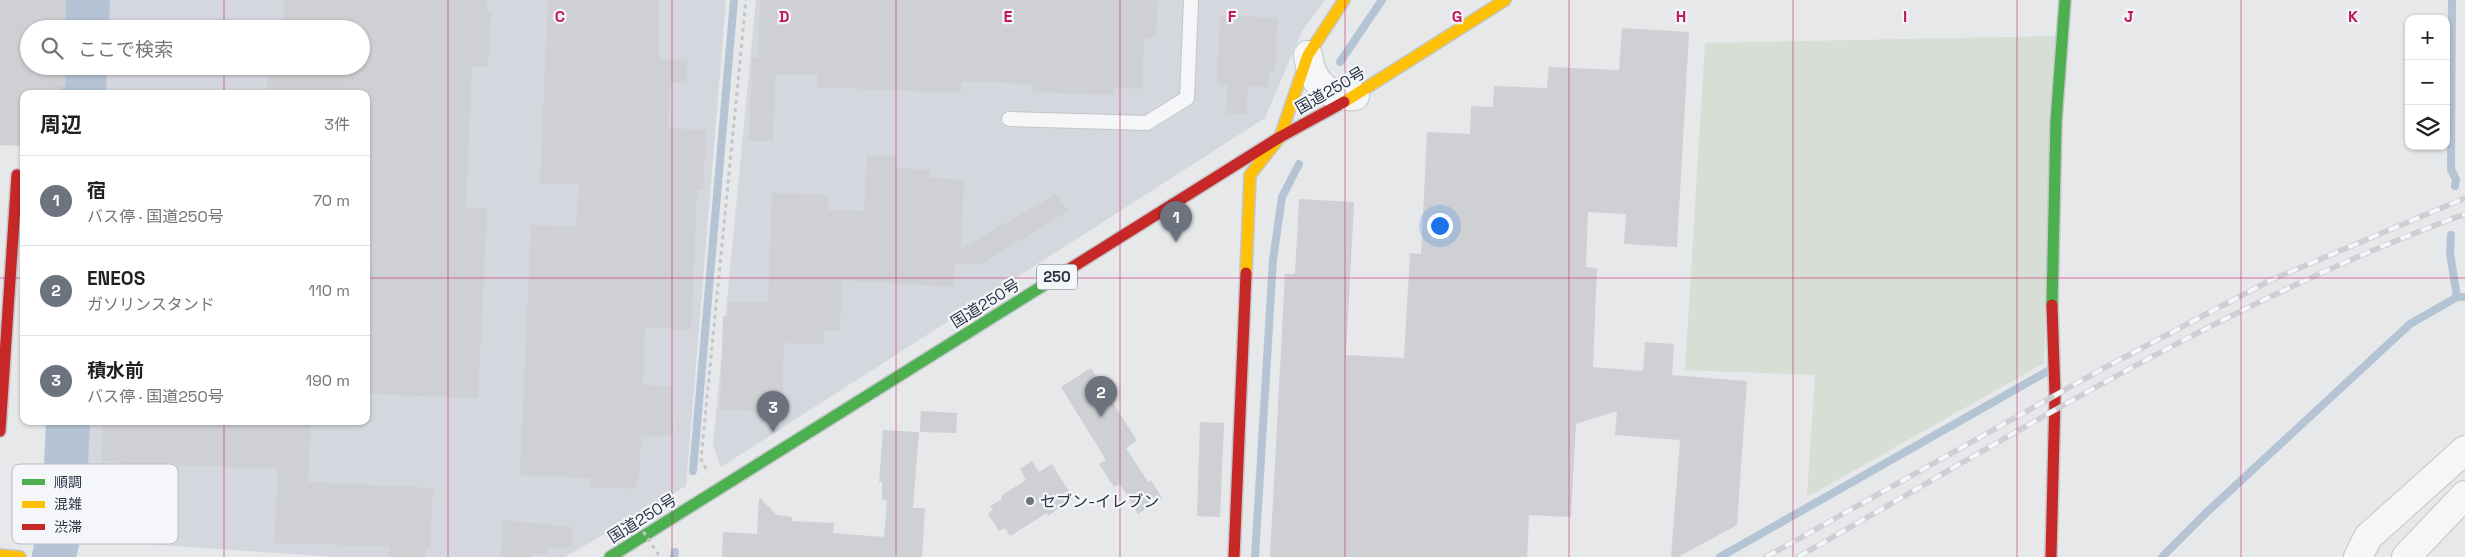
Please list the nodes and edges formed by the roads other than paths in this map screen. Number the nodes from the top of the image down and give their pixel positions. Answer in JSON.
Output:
{"nodes":[{"id":1,"x":1191,"y":0,"type":"edge"},
{"id":2,"x":1344,"y":0,"type":"edge"},
{"id":3,"x":1505,"y":0,"type":"edge"},
{"id":4,"x":2065,"y":0,"type":"edge"},
{"id":5,"x":1308,"y":55,"type":"junction"},
{"id":6,"x":1355,"y":96,"type":"junction"},
{"id":7,"x":1009,"y":120,"type":"dead end"},
{"id":8,"x":1280,"y":137,"type":"junction"},
{"id":9,"x":17,"y":175,"type":"dead end"},
{"id":10,"x":0,"y":431,"type":"edge"},
{"id":11,"x":2465,"y":450,"type":"edge"},
{"id":12,"x":2465,"y":495,"type":"edge"},
{"id":13,"x":0,"y":555,"type":"edge"},
{"id":14,"x":20,"y":557,"type":"edge"},
{"id":15,"x":610,"y":557,"type":"edge"},
{"id":16,"x":1234,"y":557,"type":"edge"},
{"id":17,"x":2051,"y":557,"type":"edge"},
{"id":18,"x":2358,"y":557,"type":"edge"},
{"id":19,"x":2406,"y":557,"type":"edge"}],
"edges":[{"from":1,"to":7,"type":"lane"},
{"from":2,"to":5,"type":"main road"},
{"from":3,"to":6,"type":"main road","name":"国道250号","number":"250"},
{"from":4,"to":17,"type":"main road"},
{"from":5,"to":6,"type":"street"},
{"from":5,"to":8,"type":"main road"},
{"from":6,"to":8,"type":"main road","name":"国道250号","number":"250"},
{"from":8,"to":15,"type":"main road","name":"国道250号","number":"250"},
{"from":8,"to":16,"type":"main road"},
{"from":9,"to":10,"type":"main road"},
{"from":11,"to":18,"type":"street"},
{"from":12,"to":19,"type":"street"},
{"from":13,"to":14,"type":"main road"}]}
